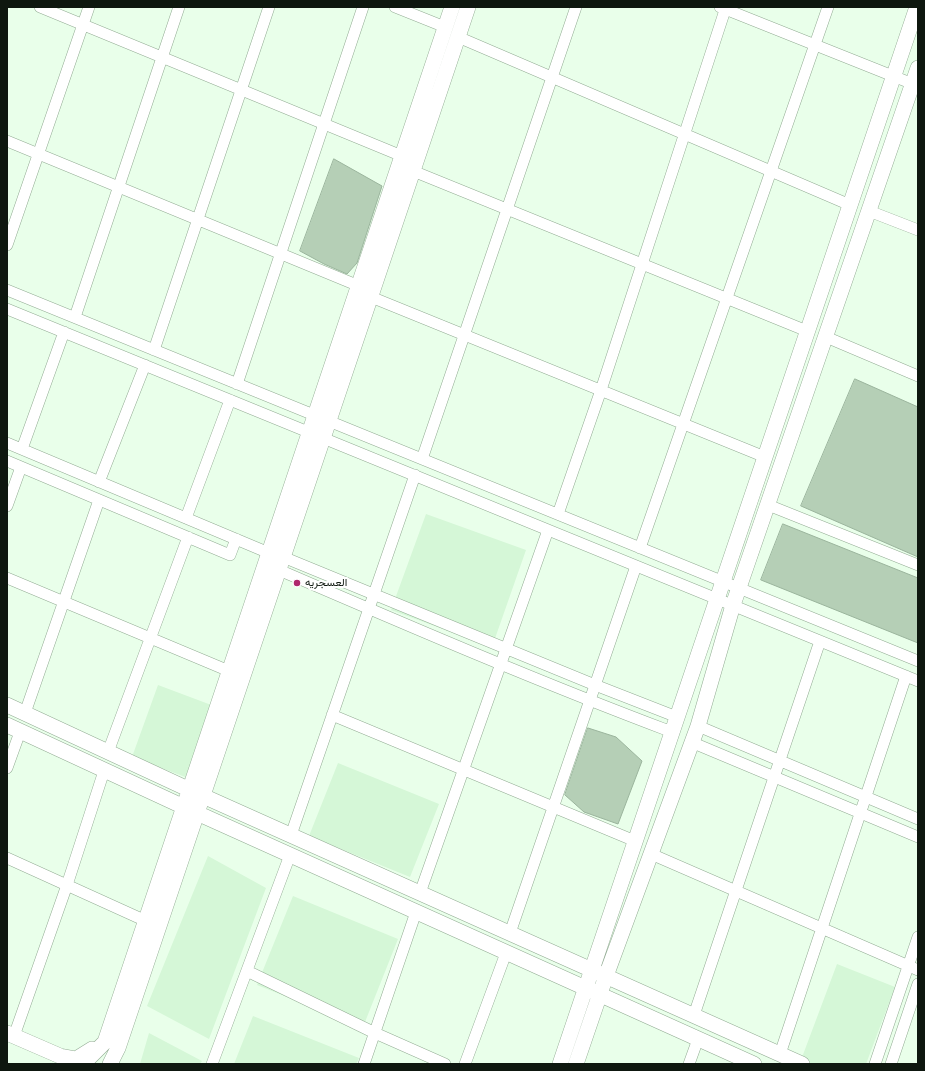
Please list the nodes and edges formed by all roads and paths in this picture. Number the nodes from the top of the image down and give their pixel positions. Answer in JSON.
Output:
{"nodes":[{"id":1,"x":40,"y":7,"type":"edge"},
{"id":2,"x":89,"y":7,"type":"edge"},
{"id":3,"x":179,"y":7,"type":"edge"},
{"id":4,"x":269,"y":7,"type":"edge"},
{"id":5,"x":363,"y":7,"type":"edge"},
{"id":6,"x":395,"y":7,"type":"edge"},
{"id":7,"x":452,"y":7,"type":"edge"},
{"id":8,"x":468,"y":7,"type":"edge"},
{"id":9,"x":576,"y":7,"type":"edge"},
{"id":10,"x":828,"y":7,"type":"edge"},
{"id":11,"x":917,"y":7,"type":"edge"},
{"id":12,"x":724,"y":8,"type":"edge"},
{"id":13,"x":83,"y":25,"type":"junction"},
{"id":14,"x":445,"y":27,"type":"junction"},
{"id":15,"x":458,"y":37,"type":"junction"},
{"id":16,"x":815,"y":45,"type":"junction"},
{"id":17,"x":162,"y":58,"type":"junction"},
{"id":18,"x":918,"y":68,"type":"edge"},
{"id":19,"x":893,"y":76,"type":"junction"},
{"id":20,"x":552,"y":77,"type":"junction"},
{"id":21,"x":915,"y":85,"type":"edge"},
{"id":22,"x":241,"y":90,"type":"junction"},
{"id":23,"x":324,"y":124,"type":"junction"},
{"id":24,"x":684,"y":134,"type":"junction"},
{"id":25,"x":7,"y":141,"type":"edge"},
{"id":26,"x":38,"y":154,"type":"junction"},
{"id":27,"x":402,"y":156,"type":"junction"},
{"id":28,"x":413,"y":171,"type":"junction"},
{"id":29,"x":771,"y":171,"type":"junction"},
{"id":30,"x":119,"y":187,"type":"junction"},
{"id":31,"x":850,"y":205,"type":"junction"},
{"id":32,"x":507,"y":209,"type":"junction"},
{"id":33,"x":869,"y":211,"type":"junction"},
{"id":34,"x":198,"y":220,"type":"junction"},
{"id":35,"x":918,"y":230,"type":"edge"},
{"id":36,"x":7,"y":245,"type":"edge"},
{"id":37,"x":280,"y":254,"type":"junction"},
{"id":38,"x":642,"y":264,"type":"junction"},
{"id":39,"x":359,"y":286,"type":"junction"},
{"id":40,"x":7,"y":290,"type":"edge"},
{"id":41,"x":371,"y":297,"type":"junction"},
{"id":42,"x":727,"y":298,"type":"junction"},
{"id":43,"x":7,"y":309,"type":"edge"},
{"id":44,"x":75,"y":317,"type":"junction"},
{"id":45,"x":807,"y":331,"type":"junction"},
{"id":46,"x":64,"y":332,"type":"junction"},
{"id":47,"x":464,"y":335,"type":"junction"},
{"id":48,"x":826,"y":337,"type":"junction"},
{"id":49,"x":154,"y":350,"type":"junction"},
{"id":50,"x":145,"y":365,"type":"junction"},
{"id":51,"x":918,"y":376,"type":"edge"},
{"id":52,"x":237,"y":384,"type":"junction"},
{"id":53,"x":601,"y":390,"type":"junction"},
{"id":54,"x":230,"y":400,"type":"junction"},
{"id":55,"x":322,"y":418,"type":"junction"},
{"id":56,"x":683,"y":424,"type":"junction"},
{"id":57,"x":310,"y":432,"type":"junction"},
{"id":58,"x":323,"y":438,"type":"junction"},
{"id":59,"x":7,"y":443,"type":"edge"},
{"id":60,"x":22,"y":449,"type":"junction"},
{"id":61,"x":765,"y":457,"type":"junction"},
{"id":62,"x":422,"y":459,"type":"junction"},
{"id":63,"x":7,"y":461,"type":"edge"},
{"id":64,"x":21,"y":467,"type":"junction"},
{"id":65,"x":415,"y":475,"type":"junction"},
{"id":66,"x":99,"y":482,"type":"junction"},
{"id":67,"x":99,"y":500,"type":"junction"},
{"id":68,"x":768,"y":504,"type":"junction"},
{"id":69,"x":7,"y":506,"type":"edge"},
{"id":70,"x":558,"y":514,"type":"junction"},
{"id":71,"x":186,"y":518,"type":"junction"},
{"id":72,"x":548,"y":530,"type":"junction"},
{"id":73,"x":188,"y":537,"type":"junction"},
{"id":74,"x":236,"y":539,"type":"junction"},
{"id":75,"x":640,"y":548,"type":"junction"},
{"id":76,"x":277,"y":560,"type":"junction"},
{"id":77,"x":918,"y":565,"type":"edge"},
{"id":78,"x":636,"y":566,"type":"junction"},
{"id":79,"x":7,"y":578,"type":"edge"},
{"id":80,"x":723,"y":581,"type":"junction"},
{"id":81,"x":739,"y":588,"type":"junction"},
{"id":82,"x":374,"y":594,"type":"junction"},
{"id":83,"x":717,"y":599,"type":"junction"},
{"id":84,"x":64,"y":602,"type":"junction"},
{"id":85,"x":733,"y":605,"type":"junction"},
{"id":86,"x":369,"y":609,"type":"junction"},
{"id":87,"x":150,"y":638,"type":"junction"},
{"id":88,"x":820,"y":641,"type":"junction"},
{"id":89,"x":506,"y":648,"type":"junction"},
{"id":90,"x":918,"y":661,"type":"edge"},
{"id":91,"x":500,"y":664,"type":"junction"},
{"id":92,"x":230,"y":671,"type":"junction"},
{"id":93,"x":906,"y":676,"type":"junction"},
{"id":94,"x":918,"y":680,"type":"edge"},
{"id":95,"x":595,"y":685,"type":"junction"},
{"id":96,"x":590,"y":701,"type":"junction"},
{"id":97,"x":7,"y":705,"type":"edge"},
{"id":98,"x":25,"y":713,"type":"junction"},
{"id":99,"x":332,"y":715,"type":"junction"},
{"id":100,"x":677,"y":717,"type":"junction"},
{"id":101,"x":698,"y":726,"type":"junction"},
{"id":102,"x":14,"y":728,"type":"edge"},
{"id":103,"x":672,"y":732,"type":"junction"},
{"id":104,"x":691,"y":742,"type":"junction"},
{"id":105,"x":108,"y":752,"type":"junction"},
{"id":106,"x":780,"y":760,"type":"junction"},
{"id":107,"x":7,"y":768,"type":"edge"},
{"id":108,"x":104,"y":770,"type":"junction"},
{"id":109,"x":463,"y":770,"type":"junction"},
{"id":110,"x":774,"y":777,"type":"junction"},
{"id":111,"x":196,"y":793,"type":"junction"},
{"id":112,"x":866,"y":797,"type":"junction"},
{"id":113,"x":554,"y":807,"type":"junction"},
{"id":114,"x":190,"y":810,"type":"junction"},
{"id":115,"x":861,"y":813,"type":"junction"},
{"id":116,"x":918,"y":819,"type":"edge"},
{"id":117,"x":291,"y":835,"type":"junction"},
{"id":118,"x":918,"y":837,"type":"edge"},
{"id":119,"x":635,"y":841,"type":"junction"},
{"id":120,"x":651,"y":854,"type":"junction"},
{"id":121,"x":290,"y":855,"type":"junction"},
{"id":122,"x":7,"y":858,"type":"edge"},
{"id":123,"x":67,"y":885,"type":"junction"},
{"id":124,"x":736,"y":891,"type":"junction"},
{"id":125,"x":420,"y":893,"type":"junction"},
{"id":126,"x":416,"y":912,"type":"junction"},
{"id":127,"x":146,"y":922,"type":"junction"},
{"id":128,"x":822,"y":928,"type":"junction"},
{"id":129,"x":510,"y":933,"type":"junction"},
{"id":130,"x":918,"y":937,"type":"edge"},
{"id":131,"x":506,"y":953,"type":"junction"},
{"id":132,"x":913,"y":968,"type":"edge"},
{"id":133,"x":592,"y":970,"type":"junction"},
{"id":134,"x":247,"y":971,"type":"junction"},
{"id":135,"x":606,"y":976,"type":"junction"},
{"id":136,"x":918,"y":984,"type":"edge"},
{"id":137,"x":585,"y":988,"type":"junction"},
{"id":138,"x":600,"y":994,"type":"junction"},
{"id":139,"x":694,"y":1015,"type":"junction"},
{"id":140,"x":375,"y":1033,"type":"junction"},
{"id":141,"x":10,"y":1034,"type":"edge"},
{"id":142,"x":698,"y":1039,"type":"junction"},
{"id":143,"x":112,"y":1045,"type":"junction"},
{"id":144,"x":780,"y":1054,"type":"junction"},
{"id":145,"x":83,"y":1064,"type":"edge"},
{"id":146,"x":110,"y":1064,"type":"edge"},
{"id":147,"x":117,"y":1064,"type":"edge"},
{"id":148,"x":212,"y":1064,"type":"edge"},
{"id":149,"x":364,"y":1064,"type":"edge"},
{"id":150,"x":445,"y":1064,"type":"edge"},
{"id":151,"x":465,"y":1064,"type":"edge"},
{"id":152,"x":560,"y":1064,"type":"edge"},
{"id":153,"x":576,"y":1064,"type":"edge"},
{"id":154,"x":688,"y":1064,"type":"edge"},
{"id":155,"x":754,"y":1064,"type":"edge"},
{"id":156,"x":802,"y":1064,"type":"edge"},
{"id":157,"x":875,"y":1064,"type":"edge"},
{"id":158,"x":891,"y":1064,"type":"edge"}],
"edges":[{"from":1,"to":13,"type":"street"},
{"from":2,"to":13,"type":"street"},
{"from":3,"to":17,"type":"street"},
{"from":4,"to":22,"type":"street"},
{"from":5,"to":23,"type":"street"},
{"from":6,"to":14,"type":"street"},
{"from":7,"to":14,"type":"main road"},
{"from":8,"to":15,"type":"main road"},
{"from":9,"to":20,"type":"street"},
{"from":10,"to":16,"type":"street"},
{"from":11,"to":19,"type":"main road"},
{"from":12,"to":16,"type":"street"},
{"from":12,"to":24,"type":"street"},
{"from":13,"to":17,"type":"street"},
{"from":13,"to":26,"type":"street"},
{"from":14,"to":27,"type":"main road"},
{"from":15,"to":20,"type":"street"},
{"from":15,"to":28,"type":"main road"},
{"from":16,"to":19,"type":"street"},
{"from":16,"to":29,"type":"street"},
{"from":17,"to":22,"type":"street"},
{"from":17,"to":30,"type":"street"},
{"from":18,"to":21,"type":"main road"},
{"from":19,"to":21,"type":"street"},
{"from":19,"to":31,"type":"main road"},
{"from":20,"to":24,"type":"street"},
{"from":20,"to":32,"type":"street"},
{"from":21,"to":33,"type":"main road"},
{"from":22,"to":23,"type":"street"},
{"from":22,"to":34,"type":"street"},
{"from":23,"to":27,"type":"street"},
{"from":23,"to":37,"type":"street"},
{"from":24,"to":29,"type":"street"},
{"from":24,"to":38,"type":"street"},
{"from":25,"to":26,"type":"street"},
{"from":26,"to":30,"type":"street"},
{"from":26,"to":36,"type":"street"},
{"from":27,"to":39,"type":"main road"},
{"from":28,"to":32,"type":"street"},
{"from":28,"to":41,"type":"main road"},
{"from":29,"to":31,"type":"street"},
{"from":29,"to":42,"type":"street"},
{"from":30,"to":34,"type":"street"},
{"from":30,"to":44,"type":"street"},
{"from":31,"to":45,"type":"main road"},
{"from":32,"to":38,"type":"street"},
{"from":32,"to":47,"type":"street"},
{"from":33,"to":35,"type":"street"},
{"from":33,"to":48,"type":"main road"},
{"from":34,"to":37,"type":"street"},
{"from":34,"to":49,"type":"street"},
{"from":37,"to":39,"type":"street"},
{"from":37,"to":52,"type":"street"},
{"from":38,"to":42,"type":"street"},
{"from":38,"to":53,"type":"street"},
{"from":39,"to":55,"type":"main road"},
{"from":40,"to":44,"type":"street"},
{"from":41,"to":47,"type":"street"},
{"from":41,"to":55,"type":"main road"},
{"from":42,"to":45,"type":"street"},
{"from":42,"to":56,"type":"street"},
{"from":43,"to":46,"type":"street"},
{"from":44,"to":49,"type":"street"},
{"from":45,"to":61,"type":"main road"},
{"from":46,"to":50,"type":"street"},
{"from":46,"to":60,"type":"street"},
{"from":47,"to":53,"type":"street"},
{"from":47,"to":62,"type":"street"},
{"from":48,"to":51,"type":"street"},
{"from":48,"to":68,"type":"main road"},
{"from":49,"to":52,"type":"street"},
{"from":50,"to":54,"type":"street"},
{"from":50,"to":66,"type":"street"},
{"from":52,"to":55,"type":"street"},
{"from":53,"to":56,"type":"street"},
{"from":53,"to":70,"type":"street"},
{"from":54,"to":57,"type":"street"},
{"from":54,"to":71,"type":"street"},
{"from":55,"to":57,"type":"main road"},
{"from":55,"to":58,"type":"main road"},
{"from":55,"to":62,"type":"street"},
{"from":56,"to":61,"type":"street"},
{"from":56,"to":75,"type":"street"},
{"from":57,"to":58,"type":"street"},
{"from":57,"to":76,"type":"main road"},
{"from":58,"to":65,"type":"street"},
{"from":58,"to":76,"type":"main road"},
{"from":59,"to":60,"type":"street"},
{"from":60,"to":66,"type":"street"},
{"from":61,"to":80,"type":"main road"},
{"from":62,"to":70,"type":"street"},
{"from":63,"to":64,"type":"street"},
{"from":64,"to":67,"type":"street"},
{"from":64,"to":69,"type":"street"},
{"from":65,"to":72,"type":"street"},
{"from":65,"to":82,"type":"street"},
{"from":66,"to":71,"type":"street"},
{"from":67,"to":73,"type":"street"},
{"from":67,"to":84,"type":"street"},
{"from":68,"to":77,"type":"street"},
{"from":68,"to":81,"type":"main road"},
{"from":70,"to":75,"type":"street"},
{"from":71,"to":74,"type":"street"},
{"from":72,"to":78,"type":"street"},
{"from":72,"to":89,"type":"street"},
{"from":73,"to":74,"type":"street"},
{"from":73,"to":87,"type":"street"},
{"from":74,"to":76,"type":"street"},
{"from":75,"to":80,"type":"street"},
{"from":76,"to":82,"type":"street"},
{"from":76,"to":86,"type":"street"},
{"from":76,"to":92,"type":"main road"},
{"from":76,"to":111,"type":"main road"},
{"from":78,"to":83,"type":"street"},
{"from":78,"to":95,"type":"street"},
{"from":79,"to":84,"type":"street"},
{"from":80,"to":81,"type":"street"},
{"from":80,"to":83,"type":"main road"},
{"from":81,"to":85,"type":"main road"},
{"from":81,"to":90,"type":"street"},
{"from":82,"to":86,"type":"street"},
{"from":82,"to":89,"type":"street"},
{"from":83,"to":85,"type":"street"},
{"from":83,"to":100,"type":"main road"},
{"from":84,"to":87,"type":"street"},
{"from":84,"to":98,"type":"street"},
{"from":85,"to":88,"type":"street"},
{"from":85,"to":101,"type":"main road"},
{"from":86,"to":91,"type":"street"},
{"from":86,"to":99,"type":"street"},
{"from":87,"to":92,"type":"street"},
{"from":87,"to":105,"type":"street"},
{"from":88,"to":93,"type":"street"},
{"from":88,"to":106,"type":"street"},
{"from":89,"to":91,"type":"street"},
{"from":89,"to":95,"type":"street"},
{"from":91,"to":96,"type":"street"},
{"from":91,"to":109,"type":"street"},
{"from":92,"to":111,"type":"main road"},
{"from":93,"to":94,"type":"street"},
{"from":93,"to":112,"type":"street"},
{"from":95,"to":96,"type":"street"},
{"from":95,"to":100,"type":"street"},
{"from":96,"to":103,"type":"street"},
{"from":96,"to":113,"type":"street"},
{"from":97,"to":98,"type":"main road"},
{"from":98,"to":105,"type":"main road"},
{"from":99,"to":109,"type":"street"},
{"from":99,"to":117,"type":"street"},
{"from":100,"to":103,"type":"main road"},
{"from":101,"to":104,"type":"main road"},
{"from":101,"to":106,"type":"street"},
{"from":102,"to":107,"type":"street"},
{"from":102,"to":108,"type":"main road"},
{"from":103,"to":119,"type":"main road"},
{"from":104,"to":110,"type":"street"},
{"from":104,"to":120,"type":"main road"},
{"from":105,"to":111,"type":"main road"},
{"from":106,"to":110,"type":"street"},
{"from":106,"to":112,"type":"street"},
{"from":108,"to":114,"type":"main road"},
{"from":108,"to":123,"type":"street"},
{"from":109,"to":113,"type":"street"},
{"from":109,"to":125,"type":"street"},
{"from":110,"to":115,"type":"street"},
{"from":110,"to":124,"type":"street"},
{"from":111,"to":114,"type":"main road"},
{"from":111,"to":117,"type":"main road"},
{"from":112,"to":115,"type":"street"},
{"from":112,"to":116,"type":"street"},
{"from":113,"to":119,"type":"street"},
{"from":113,"to":129,"type":"street"},
{"from":114,"to":121,"type":"main road"},
{"from":114,"to":127,"type":"main road"},
{"from":114,"to":143,"type":"main road"},
{"from":115,"to":118,"type":"street"},
{"from":115,"to":128,"type":"street"},
{"from":117,"to":125,"type":"main road"},
{"from":119,"to":133,"type":"main road"},
{"from":120,"to":124,"type":"street"},
{"from":120,"to":135,"type":"main road"},
{"from":121,"to":126,"type":"main road"},
{"from":121,"to":134,"type":"street"},
{"from":122,"to":123,"type":"street"},
{"from":123,"to":127,"type":"street"},
{"from":123,"to":141,"type":"street"},
{"from":124,"to":128,"type":"street"},
{"from":124,"to":139,"type":"street"},
{"from":125,"to":129,"type":"main road"},
{"from":126,"to":131,"type":"main road"},
{"from":126,"to":140,"type":"street"},
{"from":127,"to":143,"type":"main road"},
{"from":128,"to":132,"type":"street"},
{"from":128,"to":144,"type":"street"},
{"from":129,"to":133,"type":"main road"},
{"from":130,"to":132,"type":"street"},
{"from":131,"to":137,"type":"main road"},
{"from":131,"to":151,"type":"street"},
{"from":132,"to":157,"type":"street"},
{"from":133,"to":135,"type":"main road"},
{"from":133,"to":137,"type":"main road"},
{"from":134,"to":140,"type":"street"},
{"from":134,"to":148,"type":"street"},
{"from":135,"to":138,"type":"main road"},
{"from":135,"to":139,"type":"main road"},
{"from":136,"to":158,"type":"street"},
{"from":137,"to":138,"type":"main road"},
{"from":137,"to":152,"type":"main road"},
{"from":138,"to":142,"type":"main road"},
{"from":138,"to":153,"type":"main road"},
{"from":139,"to":144,"type":"main road"},
{"from":140,"to":149,"type":"street"},
{"from":140,"to":150,"type":"street"},
{"from":141,"to":143,"type":"main road"},
{"from":142,"to":154,"type":"street"},
{"from":142,"to":155,"type":"main road"},
{"from":143,"to":145,"type":"main road"},
{"from":143,"to":146,"type":"main road"},
{"from":143,"to":147,"type":"street"},
{"from":144,"to":156,"type":"main road"}]}
